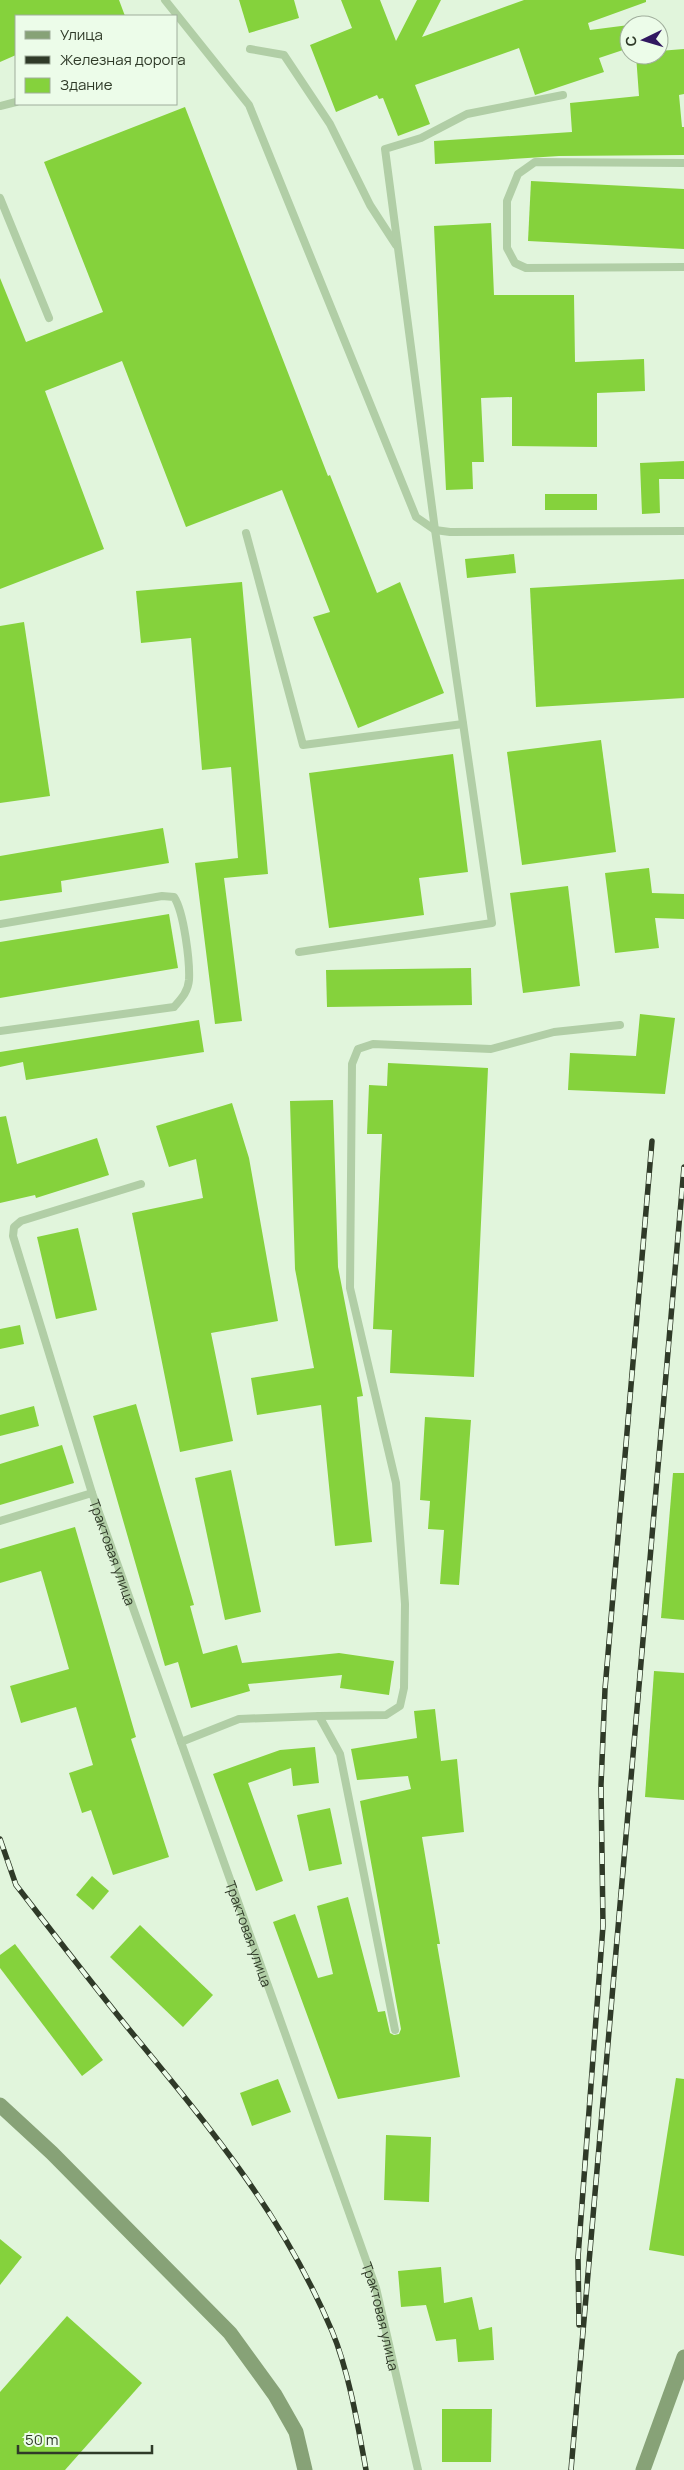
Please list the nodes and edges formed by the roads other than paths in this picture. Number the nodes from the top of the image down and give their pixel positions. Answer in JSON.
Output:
{"nodes":[{"id":1,"x":165,"y":0,"type":"edge"},
{"id":2,"x":177,"y":15,"type":"edge"},
{"id":3,"x":178,"y":16,"type":"edge"},
{"id":4,"x":250,"y":49,"type":"dead end"},
{"id":5,"x":563,"y":95,"type":"dead end"},
{"id":6,"x":15,"y":102,"type":"edge"},
{"id":7,"x":0,"y":106,"type":"edge"},
{"id":8,"x":684,"y":163,"type":"edge"},
{"id":9,"x":0,"y":198,"type":"edge"},
{"id":10,"x":398,"y":247,"type":"junction"},
{"id":11,"x":684,"y":267,"type":"edge"},
{"id":12,"x":49,"y":318,"type":"dead end"},
{"id":13,"x":435,"y":530,"type":"junction"},
{"id":14,"x":684,"y":531,"type":"edge"},
{"id":15,"x":246,"y":532,"type":"dead end"},
{"id":16,"x":463,"y":724,"type":"junction"},
{"id":17,"x":0,"y":924,"type":"edge"},
{"id":18,"x":299,"y":952,"type":"dead end"},
{"id":19,"x":620,"y":1025,"type":"dead end"},
{"id":20,"x":0,"y":1031,"type":"edge"},
{"id":21,"x":141,"y":1184,"type":"dead end"},
{"id":22,"x":92,"y":1492,"type":"junction"},
{"id":23,"x":0,"y":1521,"type":"edge"},
{"id":24,"x":319,"y":1716,"type":"junction"},
{"id":25,"x":181,"y":1742,"type":"junction"},
{"id":26,"x":395,"y":2030,"type":"dead end"},
{"id":27,"x":0,"y":2105,"type":"edge"},
{"id":28,"x":684,"y":2357,"type":"edge"},
{"id":29,"x":305,"y":2470,"type":"edge"},
{"id":30,"x":418,"y":2470,"type":"edge"},
{"id":31,"x":643,"y":2470,"type":"edge"}],
"edges":[{"from":1,"to":2,"type":"lane"},
{"from":3,"to":13,"type":"lane"},
{"from":4,"to":10,"type":"lane"},
{"from":5,"to":10,"type":"lane"},
{"from":6,"to":7,"type":"lane"},
{"from":8,"to":11,"type":"lane"},
{"from":9,"to":12,"type":"lane"},
{"from":10,"to":13,"type":"lane"},
{"from":13,"to":14,"type":"lane"},
{"from":13,"to":16,"type":"lane"},
{"from":15,"to":16,"type":"lane"},
{"from":16,"to":18,"type":"lane"},
{"from":17,"to":20,"type":"lane"},
{"from":19,"to":24,"type":"lane"},
{"from":21,"to":22,"type":"lane"},
{"from":22,"to":23,"type":"lane","name":"Трактовая улица"},
{"from":22,"to":25,"type":"lane","name":"Трактовая улица"},
{"from":24,"to":25,"type":"lane"},
{"from":24,"to":26,"type":"lane"},
{"from":25,"to":30,"type":"lane","name":"Трактовая улица"},
{"from":27,"to":29,"type":"main road"},
{"from":28,"to":31,"type":"main road"}]}
